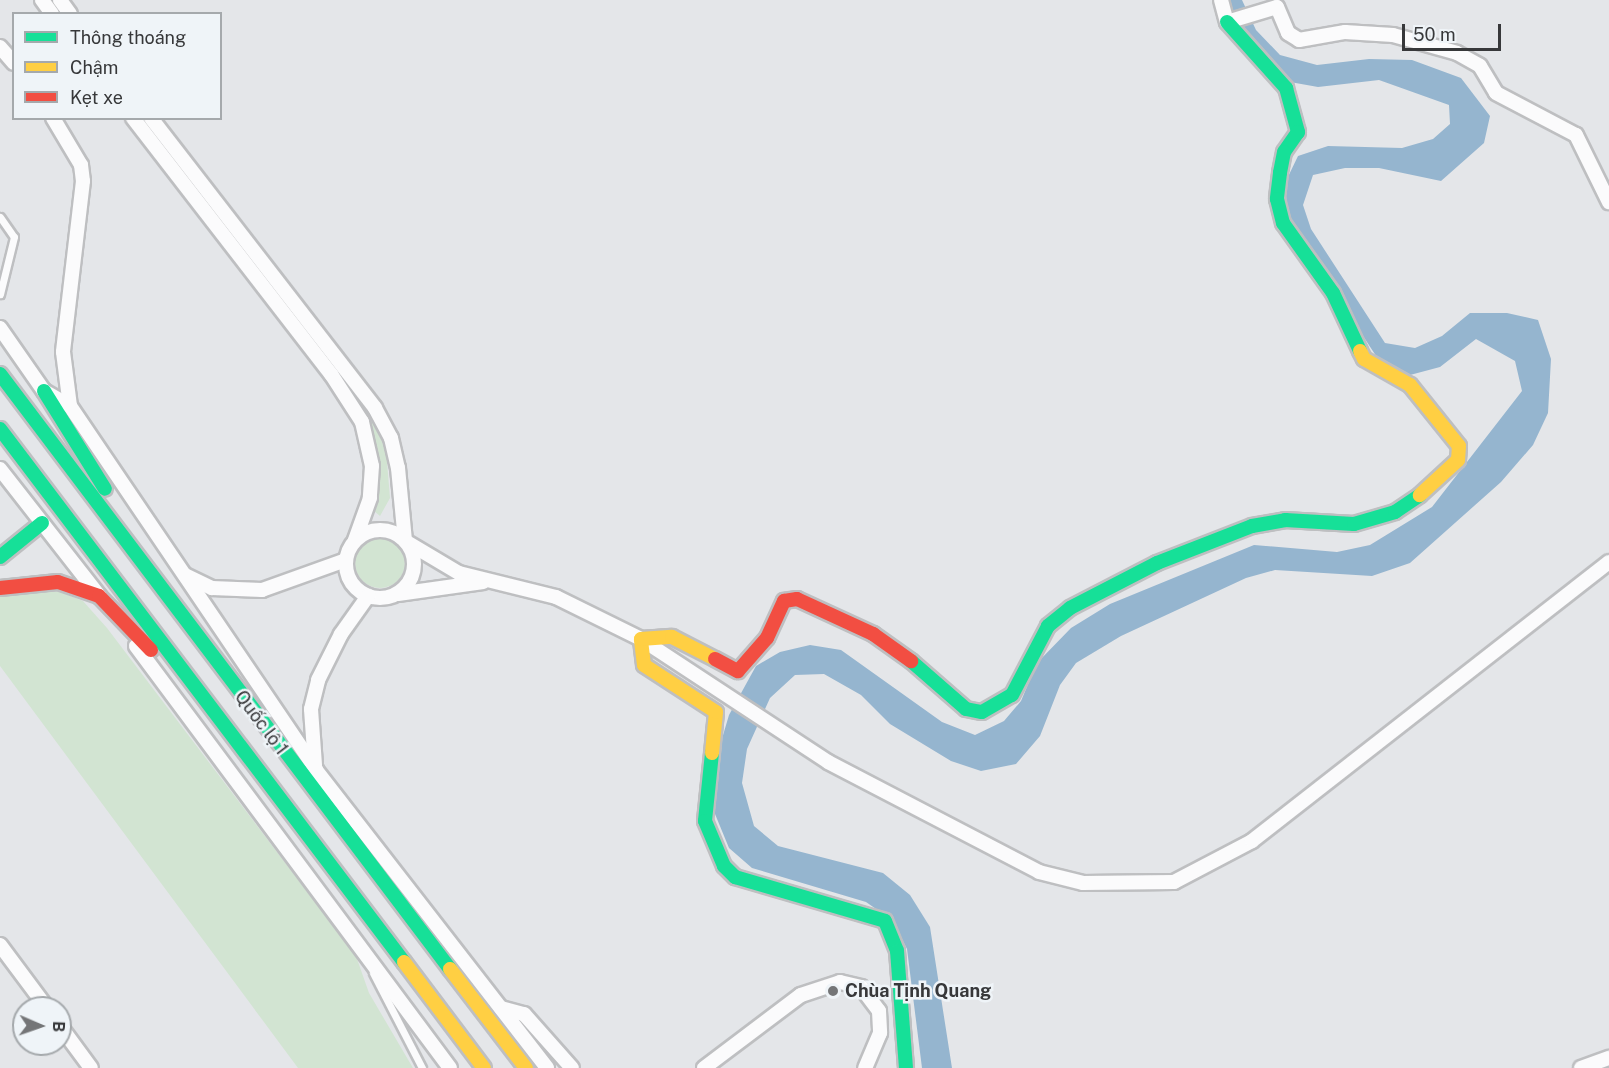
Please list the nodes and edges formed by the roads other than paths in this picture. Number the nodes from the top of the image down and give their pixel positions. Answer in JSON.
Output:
{"nodes":[{"id":1,"x":1221,"y":0,"type":"edge"},
{"id":2,"x":1229,"y":22,"type":"junction"},
{"id":3,"x":0,"y":47,"type":"edge"},
{"id":4,"x":12,"y":61,"type":"edge"},
{"id":5,"x":54,"y":120,"type":"edge"},
{"id":6,"x":136,"y":120,"type":"edge"},
{"id":7,"x":153,"y":120,"type":"edge"},
{"id":8,"x":1609,"y":202,"type":"edge"},
{"id":9,"x":0,"y":217,"type":"edge"},
{"id":10,"x":0,"y":294,"type":"edge"},
{"id":11,"x":0,"y":328,"type":"edge"},
{"id":12,"x":0,"y":374,"type":"edge"},
{"id":13,"x":44,"y":391,"type":"junction"},
{"id":14,"x":70,"y":406,"type":"junction"},
{"id":15,"x":0,"y":429,"type":"edge"},
{"id":16,"x":0,"y":469,"type":"edge"},
{"id":17,"x":42,"y":523,"type":"junction"},
{"id":18,"x":356,"y":540,"type":"junction"},
{"id":19,"x":405,"y":541,"type":"junction"},
{"id":20,"x":0,"y":557,"type":"edge"},
{"id":21,"x":346,"y":561,"type":"junction"},
{"id":22,"x":1609,"y":562,"type":"edge"},
{"id":23,"x":177,"y":567,"type":"junction"},
{"id":24,"x":488,"y":582,"type":"junction"},
{"id":25,"x":0,"y":588,"type":"edge"},
{"id":26,"x":99,"y":596,"type":"junction"},
{"id":27,"x":368,"y":596,"type":"junction"},
{"id":28,"x":390,"y":597,"type":"junction"},
{"id":29,"x":186,"y":619,"type":"junction"},
{"id":30,"x":641,"y":639,"type":"junction"},
{"id":31,"x":228,"y":730,"type":"junction"},
{"id":32,"x":316,"y":770,"type":"junction"},
{"id":33,"x":0,"y":945,"type":"edge"},
{"id":34,"x":435,"y":948,"type":"junction"},
{"id":35,"x":365,"y":954,"type":"junction"},
{"id":36,"x":38,"y":996,"type":"edge"},
{"id":37,"x":501,"y":1008,"type":"junction"},
{"id":38,"x":72,"y":1042,"type":"edge"},
{"id":39,"x":1609,"y":1058,"type":"edge"},
{"id":40,"x":91,"y":1068,"type":"edge"},
{"id":41,"x":422,"y":1068,"type":"edge"},
{"id":42,"x":450,"y":1068,"type":"edge"},
{"id":43,"x":484,"y":1068,"type":"edge"},
{"id":44,"x":526,"y":1068,"type":"edge"},
{"id":45,"x":547,"y":1068,"type":"edge"},
{"id":46,"x":572,"y":1068,"type":"edge"},
{"id":47,"x":704,"y":1068,"type":"edge"},
{"id":48,"x":865,"y":1068,"type":"edge"},
{"id":49,"x":906,"y":1068,"type":"edge"},
{"id":50,"x":1581,"y":1068,"type":"edge"}],
"edges":[{"from":1,"to":2,"type":"street"},
{"from":2,"to":8,"type":"street"},
{"from":2,"to":30,"type":"main road"},
{"from":3,"to":4,"type":"street"},
{"from":5,"to":14,"type":"street"},
{"from":6,"to":18,"type":"street"},
{"from":7,"to":19,"type":"street"},
{"from":9,"to":10,"type":"lane"},
{"from":11,"to":13,"type":"street"},
{"from":12,"to":29,"type":"main road","name":"Quốc lộ 1"},
{"from":13,"to":14,"type":"street"},
{"from":13,"to":29,"type":"main road"},
{"from":14,"to":23,"type":"street"},
{"from":15,"to":31,"type":"main road","name":"Quốc lộ 1"},
{"from":16,"to":17,"type":"street"},
{"from":17,"to":20,"type":"main road"},
{"from":17,"to":26,"type":"street"},
{"from":18,"to":19,"type":"street"},
{"from":18,"to":21,"type":"street"},
{"from":19,"to":24,"type":"street"},
{"from":19,"to":28,"type":"street"},
{"from":21,"to":23,"type":"street"},
{"from":21,"to":27,"type":"street"},
{"from":22,"to":30,"type":"street"},
{"from":23,"to":32,"type":"street"},
{"from":24,"to":28,"type":"street"},
{"from":24,"to":30,"type":"street"},
{"from":25,"to":26,"type":"main road"},
{"from":26,"to":31,"type":"main road"},
{"from":26,"to":35,"type":"street"},
{"from":27,"to":28,"type":"street"},
{"from":27,"to":32,"type":"street"},
{"from":29,"to":34,"type":"main road","name":"Quốc lộ 1"},
{"from":30,"to":49,"type":"main road"},
{"from":31,"to":43,"type":"main road","name":"Quốc lộ 1"},
{"from":32,"to":34,"type":"main road"},
{"from":32,"to":37,"type":"street"},
{"from":33,"to":36,"type":"street"},
{"from":34,"to":44,"type":"main road","name":"Quốc lộ 1"},
{"from":35,"to":41,"type":"lane"},
{"from":35,"to":42,"type":"street"},
{"from":37,"to":45,"type":"street"},
{"from":37,"to":46,"type":"street"},
{"from":38,"to":40,"type":"street"},
{"from":39,"to":50,"type":"street"},
{"from":47,"to":48,"type":"street"}]}
